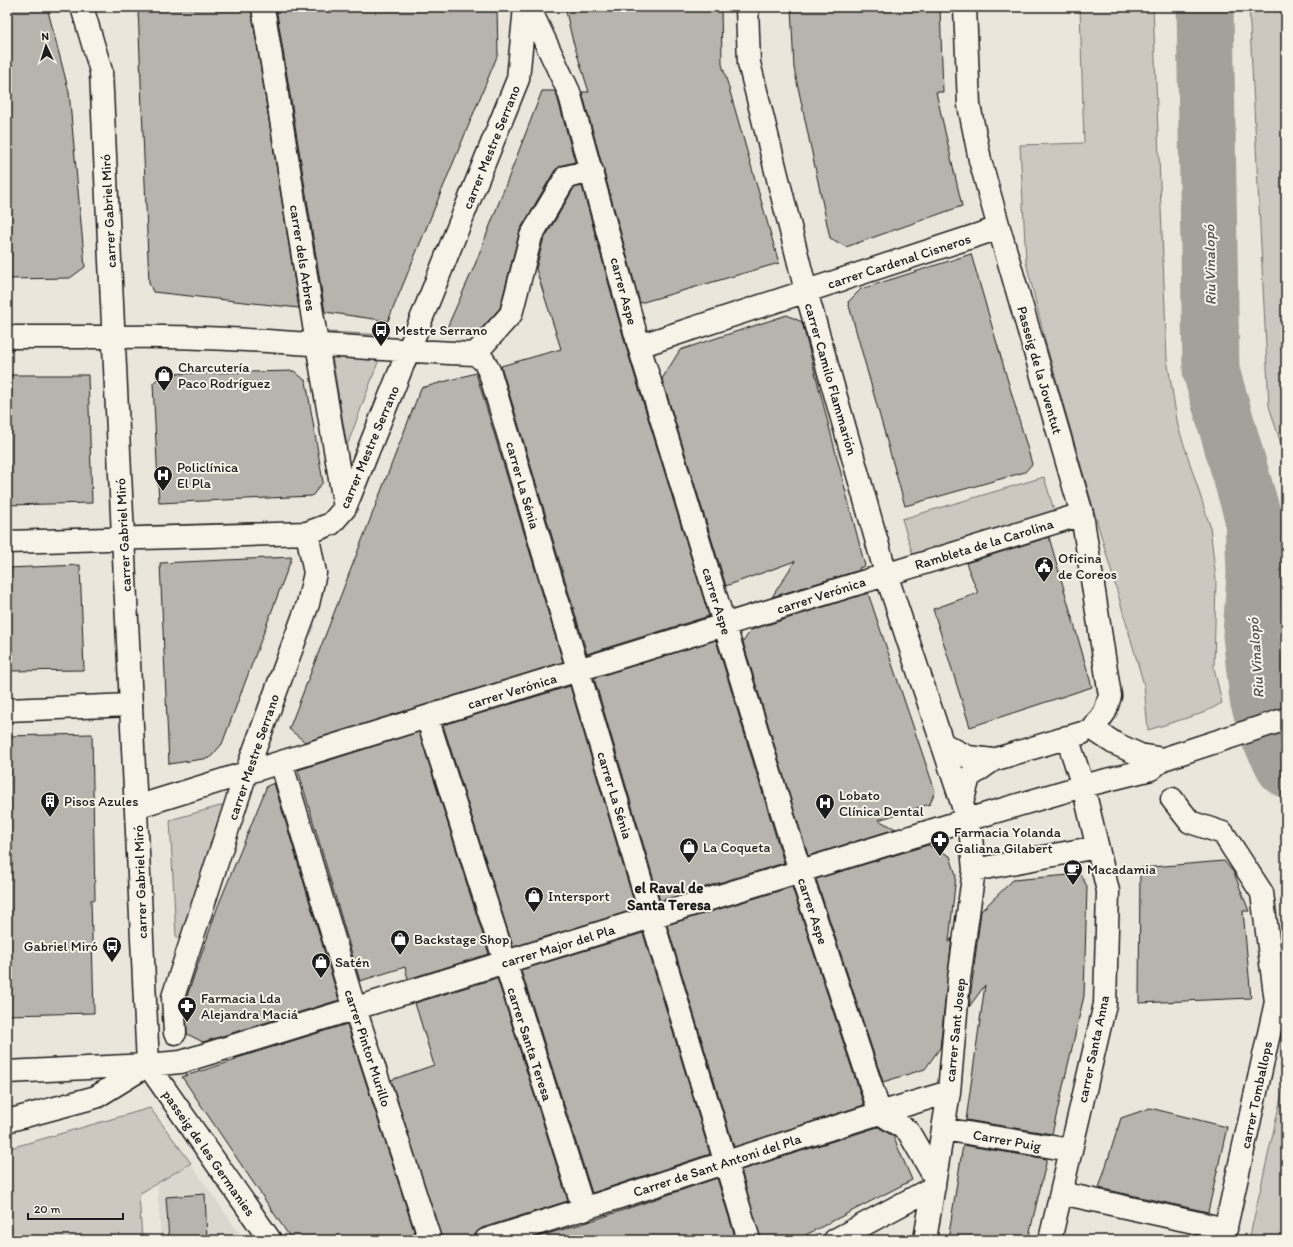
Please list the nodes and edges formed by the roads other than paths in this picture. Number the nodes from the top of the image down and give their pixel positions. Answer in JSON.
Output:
{"nodes":[{"id":1,"x":82,"y":7,"type":"edge"},
{"id":2,"x":263,"y":7,"type":"edge"},
{"id":3,"x":525,"y":7,"type":"edge"},
{"id":4,"x":529,"y":7,"type":"edge"},
{"id":5,"x":747,"y":7,"type":"edge"},
{"id":6,"x":965,"y":7,"type":"edge"},
{"id":7,"x":592,"y":171,"type":"junction"},
{"id":8,"x":998,"y":228,"type":"junction"},
{"id":9,"x":806,"y":291,"type":"junction"},
{"id":10,"x":114,"y":337,"type":"junction"},
{"id":11,"x":7,"y":338,"type":"edge"},
{"id":12,"x":317,"y":344,"type":"junction"},
{"id":13,"x":639,"y":346,"type":"junction"},
{"id":14,"x":410,"y":352,"type":"junction"},
{"id":15,"x":475,"y":354,"type":"junction"},
{"id":16,"x":345,"y":508,"type":"junction"},
{"id":17,"x":1082,"y":514,"type":"junction"},
{"id":18,"x":306,"y":533,"type":"junction"},
{"id":19,"x":124,"y":539,"type":"junction"},
{"id":20,"x":7,"y":542,"type":"edge"},
{"id":21,"x":886,"y":574,"type":"junction"},
{"id":22,"x":725,"y":626,"type":"junction"},
{"id":23,"x":578,"y":670,"type":"junction"},
{"id":24,"x":131,"y":705,"type":"junction"},
{"id":25,"x":7,"y":710,"type":"edge"},
{"id":26,"x":427,"y":717,"type":"junction"},
{"id":27,"x":1286,"y":720,"type":"edge"},
{"id":28,"x":1093,"y":729,"type":"junction"},
{"id":29,"x":1067,"y":737,"type":"junction"},
{"id":30,"x":942,"y":744,"type":"junction"},
{"id":31,"x":1163,"y":758,"type":"junction"},
{"id":32,"x":993,"y":760,"type":"junction"},
{"id":33,"x":281,"y":762,"type":"junction"},
{"id":34,"x":246,"y":773,"type":"junction"},
{"id":35,"x":1083,"y":786,"type":"junction"},
{"id":36,"x":1172,"y":799,"type":"dead end"},
{"id":37,"x":136,"y":807,"type":"junction"},
{"id":38,"x":964,"y":811,"type":"junction"},
{"id":39,"x":1097,"y":847,"type":"junction"},
{"id":40,"x":974,"y":870,"type":"junction"},
{"id":41,"x":800,"y":871,"type":"junction"},
{"id":42,"x":651,"y":917,"type":"junction"},
{"id":43,"x":504,"y":962,"type":"junction"},
{"id":44,"x":355,"y":1008,"type":"junction"},
{"id":45,"x":175,"y":1033,"type":"dead end"},
{"id":46,"x":148,"y":1065,"type":"junction"},
{"id":47,"x":7,"y":1072,"type":"edge"},
{"id":48,"x":949,"y":1092,"type":"junction"},
{"id":49,"x":880,"y":1113,"type":"junction"},
{"id":50,"x":7,"y":1121,"type":"edge"},
{"id":51,"x":943,"y":1129,"type":"junction"},
{"id":52,"x":1071,"y":1150,"type":"junction"},
{"id":53,"x":726,"y":1161,"type":"junction"},
{"id":54,"x":934,"y":1183,"type":"junction"},
{"id":55,"x":1061,"y":1193,"type":"junction"},
{"id":56,"x":584,"y":1210,"type":"junction"},
{"id":57,"x":1224,"y":1234,"type":"edge"},
{"id":58,"x":270,"y":1240,"type":"edge"},
{"id":59,"x":430,"y":1240,"type":"edge"},
{"id":60,"x":486,"y":1240,"type":"edge"},
{"id":61,"x":750,"y":1240,"type":"edge"},
{"id":62,"x":835,"y":1240,"type":"edge"},
{"id":63,"x":925,"y":1240,"type":"edge"},
{"id":64,"x":1050,"y":1240,"type":"edge"}],
"edges":[{"from":1,"to":10,"type":"street","name":"carrer Gabriel Miró"},
{"from":2,"to":12,"type":"street","name":"carrer dels Arbres"},
{"from":3,"to":14,"type":"street","name":"carrer Mestre Serrano"},
{"from":4,"to":7,"type":"street","name":"carrer Aspe"},
{"from":5,"to":9,"type":"street","name":"carrer Camilo Flammarión"},
{"from":6,"to":8,"type":"street","name":"Passeig de la Joventut"},
{"from":7,"to":13,"type":"street","name":"carrer Aspe"},
{"from":7,"to":15,"type":"street"},
{"from":8,"to":9,"type":"street","name":"carrer Cardenal Cisneros"},
{"from":8,"to":17,"type":"street","name":"Passeig de la Joventut"},
{"from":9,"to":13,"type":"street","name":"carrer Cardenal Cisneros"},
{"from":9,"to":21,"type":"street","name":"carrer Camilo Flammarión"},
{"from":10,"to":11,"type":"street"},
{"from":10,"to":12,"type":"street"},
{"from":10,"to":19,"type":"street","name":"carrer Gabriel Miró"},
{"from":12,"to":14,"type":"street"},
{"from":12,"to":16,"type":"street","name":"carrer dels Arbres"},
{"from":13,"to":22,"type":"street","name":"carrer Aspe"},
{"from":14,"to":15,"type":"street"},
{"from":14,"to":16,"type":"street","name":"carrer Mestre Serrano"},
{"from":15,"to":23,"type":"street","name":"carrer La Sénia"},
{"from":16,"to":18,"type":"street","name":"carrer Mestre Serrano"},
{"from":17,"to":21,"type":"street","name":"Rambleta de la Carolina"},
{"from":17,"to":28,"type":"street","name":"Passeig de la Joventut"},
{"from":18,"to":19,"type":"street"},
{"from":18,"to":34,"type":"street","name":"carrer Mestre Serrano"},
{"from":19,"to":20,"type":"street"},
{"from":19,"to":24,"type":"street","name":"carrer Gabriel Miró"},
{"from":21,"to":22,"type":"street","name":"carrer Verónica"},
{"from":21,"to":30,"type":"street","name":"carrer Camilo Flammarión"},
{"from":22,"to":23,"type":"street","name":"carrer Verónica"},
{"from":22,"to":41,"type":"street","name":"carrer Aspe"},
{"from":23,"to":26,"type":"street","name":"carrer Verónica"},
{"from":23,"to":42,"type":"street","name":"carrer La Sénia"},
{"from":24,"to":25,"type":"street"},
{"from":24,"to":37,"type":"street","name":"carrer Gabriel Miró"},
{"from":26,"to":33,"type":"street","name":"carrer Verónica"},
{"from":26,"to":43,"type":"street","name":"carrer Santa Teresa"},
{"from":27,"to":31,"type":"street"},
{"from":28,"to":29,"type":"street"},
{"from":28,"to":31,"type":"street"},
{"from":29,"to":32,"type":"street"},
{"from":29,"to":35,"type":"street","name":"carrer Santa Anna"},
{"from":30,"to":32,"type":"street"},
{"from":30,"to":38,"type":"street","name":"carrer Camilo Flammarión"},
{"from":31,"to":35,"type":"street","name":"carrer Major del Pla"},
{"from":32,"to":38,"type":"street"},
{"from":33,"to":34,"type":"street","name":"carrer Verónica"},
{"from":33,"to":44,"type":"street","name":"carrer Pintor Murillo"},
{"from":34,"to":37,"type":"street","name":"carrer Verónica"},
{"from":34,"to":45,"type":"street","name":"carrer Mestre Serrano"},
{"from":35,"to":38,"type":"street","name":"carrer Major del Pla"},
{"from":35,"to":39,"type":"street","name":"carrer Santa Anna"},
{"from":36,"to":57,"type":"street","name":"carrer Tomballops"},
{"from":37,"to":46,"type":"street","name":"carrer Gabriel Miró"},
{"from":38,"to":40,"type":"street","name":"carrer Sant Josep"},
{"from":38,"to":41,"type":"street","name":"carrer Major del Pla"},
{"from":39,"to":40,"type":"street"},
{"from":39,"to":52,"type":"street","name":"carrer Santa Anna"},
{"from":40,"to":48,"type":"street","name":"carrer Sant Josep"},
{"from":41,"to":42,"type":"street","name":"carrer Major del Pla"},
{"from":41,"to":49,"type":"street","name":"carrer Aspe"},
{"from":42,"to":43,"type":"street","name":"carrer Major del Pla"},
{"from":42,"to":53,"type":"street","name":"carrer La Sénia"},
{"from":43,"to":44,"type":"street","name":"carrer Major del Pla"},
{"from":43,"to":56,"type":"street","name":"carrer Santa Teresa"},
{"from":44,"to":46,"type":"street","name":"carrer Major del Pla"},
{"from":44,"to":59,"type":"street","name":"carrer Pintor Murillo"},
{"from":46,"to":47,"type":"street","name":"carrer Major del Pla"},
{"from":46,"to":50,"type":"street"},
{"from":46,"to":58,"type":"street","name":"passeig de les Germanies"},
{"from":48,"to":49,"type":"street","name":"Carrer de Sant Antoni del Pla"},
{"from":48,"to":51,"type":"street","name":"carrer Sant Josep"},
{"from":49,"to":53,"type":"street","name":"Carrer de Sant Antoni del Pla"},
{"from":49,"to":54,"type":"street"},
{"from":51,"to":52,"type":"street","name":"Carrer Puig"},
{"from":51,"to":54,"type":"street","name":"carrer Sant Josep"},
{"from":52,"to":55,"type":"street","name":"carrer Santa Anna"},
{"from":53,"to":56,"type":"street","name":"Carrer de Sant Antoni del Pla"},
{"from":53,"to":61,"type":"street","name":"carrer La Sénia"},
{"from":54,"to":62,"type":"street"},
{"from":54,"to":63,"type":"street","name":"carrer Sant Josep"},
{"from":55,"to":57,"type":"street"},
{"from":55,"to":64,"type":"street","name":"carrer Santa Anna"},
{"from":56,"to":60,"type":"street","name":"Carrer de Sant Antoni del Pla"}]}
